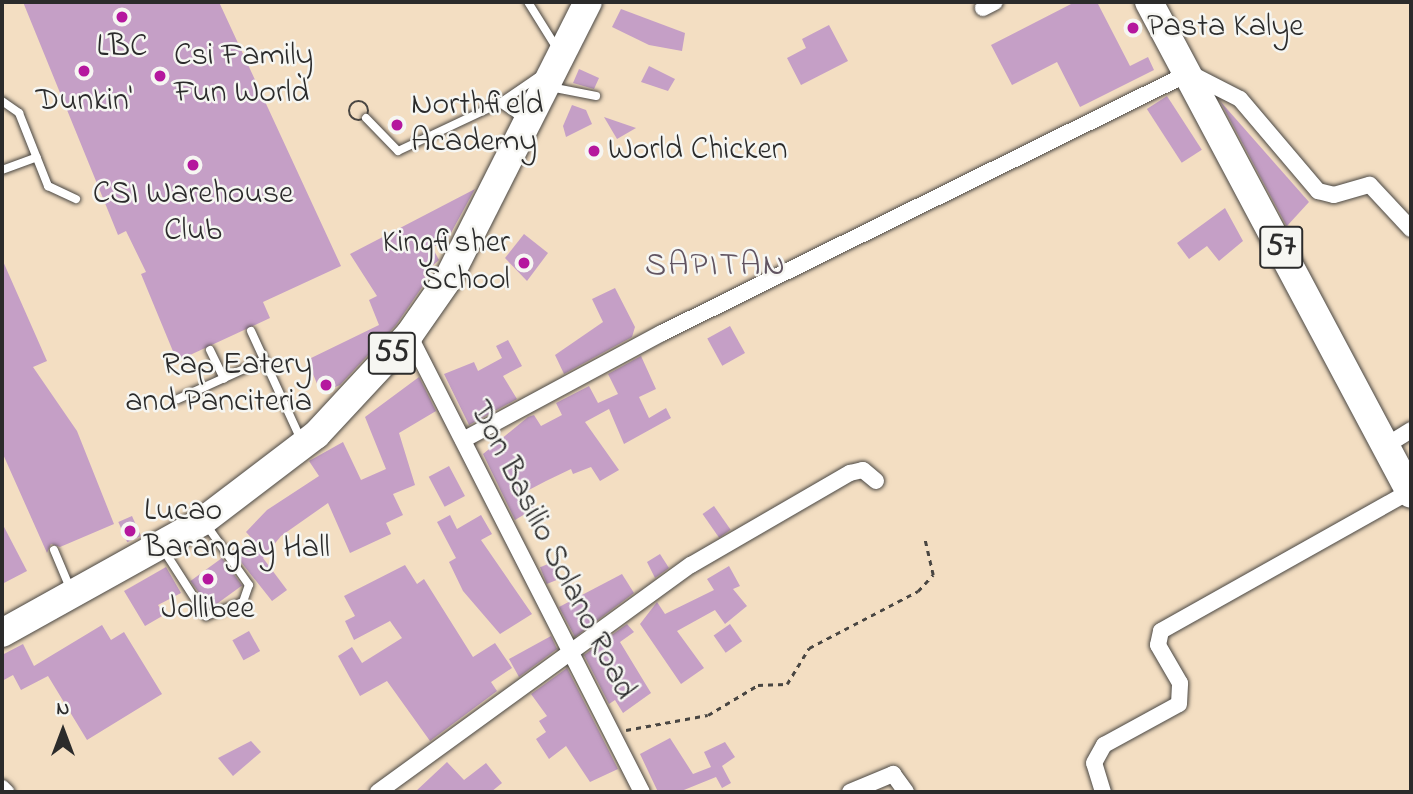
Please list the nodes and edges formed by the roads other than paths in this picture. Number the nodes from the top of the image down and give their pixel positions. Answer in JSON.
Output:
{"nodes":[{"id":1,"x":528,"y":2,"type":"edge"},
{"id":2,"x":588,"y":2,"type":"edge"},
{"id":3,"x":1149,"y":2,"type":"edge"},
{"id":4,"x":551,"y":71,"type":"junction"},
{"id":5,"x":1189,"y":73,"type":"junction"},
{"id":6,"x":596,"y":96,"type":"dead end"},
{"id":7,"x":2,"y":101,"type":"edge"},
{"id":8,"x":500,"y":103,"type":"junction"},
{"id":9,"x":366,"y":118,"type":"dead end"},
{"id":10,"x":530,"y":123,"type":"junction"},
{"id":11,"x":37,"y":157,"type":"junction"},
{"id":12,"x":2,"y":170,"type":"edge"},
{"id":13,"x":76,"y":199,"type":"dead end"},
{"id":14,"x":1411,"y":229,"type":"edge"},
{"id":15,"x":251,"y":331,"type":"dead end"},
{"id":16,"x":409,"y":335,"type":"junction"},
{"id":17,"x":210,"y":350,"type":"dead end"},
{"id":18,"x":264,"y":360,"type":"junction"},
{"id":19,"x":224,"y":379,"type":"junction"},
{"id":20,"x":178,"y":399,"type":"dead end"},
{"id":21,"x":1411,"y":430,"type":"edge"},
{"id":22,"x":463,"y":440,"type":"junction"},
{"id":23,"x":1387,"y":445,"type":"junction"},
{"id":24,"x":304,"y":447,"type":"junction"},
{"id":25,"x":876,"y":481,"type":"dead end"},
{"id":26,"x":1410,"y":492,"type":"edge"},
{"id":27,"x":203,"y":521,"type":"junction"},
{"id":28,"x":162,"y":547,"type":"junction"},
{"id":29,"x":54,"y":550,"type":"dead end"},
{"id":30,"x":73,"y":594,"type":"junction"},
{"id":31,"x":2,"y":633,"type":"edge"},
{"id":32,"x":575,"y":653,"type":"junction"},
{"id":33,"x":2,"y":788,"type":"edge"},
{"id":34,"x":6,"y":792,"type":"edge"},
{"id":35,"x":378,"y":792,"type":"edge"},
{"id":36,"x":642,"y":792,"type":"edge"},
{"id":37,"x":850,"y":792,"type":"edge"},
{"id":38,"x":906,"y":792,"type":"edge"},
{"id":39,"x":1103,"y":792,"type":"edge"}],
"edges":[{"from":1,"to":4,"type":"lane"},
{"from":2,"to":4,"type":"highway","number":"55"},
{"from":3,"to":5,"type":"highway","number":"57"},
{"from":4,"to":6,"type":"lane"},
{"from":4,"to":8,"type":"lane"},
{"from":4,"to":10,"type":"highway","number":"55"},
{"from":5,"to":14,"type":"street"},
{"from":5,"to":22,"type":"street"},
{"from":5,"to":23,"type":"highway","number":"57"},
{"from":7,"to":11,"type":"lane"},
{"from":8,"to":9,"type":"lane"},
{"from":8,"to":10,"type":"lane"},
{"from":10,"to":16,"type":"highway","number":"55"},
{"from":11,"to":12,"type":"lane"},
{"from":11,"to":13,"type":"lane"},
{"from":15,"to":18,"type":"lane"},
{"from":16,"to":22,"type":"street","name":"Don Basilio Solano Road"},
{"from":16,"to":24,"type":"highway","number":"55"},
{"from":17,"to":19,"type":"lane"},
{"from":18,"to":19,"type":"lane"},
{"from":18,"to":24,"type":"lane"},
{"from":19,"to":20,"type":"lane"},
{"from":21,"to":23,"type":"street"},
{"from":22,"to":32,"type":"street","name":"Don Basilio Solano Road"},
{"from":23,"to":26,"type":"highway","number":"57"},
{"from":24,"to":27,"type":"highway","number":"55"},
{"from":25,"to":32,"type":"street"},
{"from":26,"to":39,"type":"street"},
{"from":27,"to":28,"type":"highway","number":"55"},
{"from":27,"to":28,"type":"lane"},
{"from":28,"to":30,"type":"highway","number":"55"},
{"from":29,"to":30,"type":"lane"},
{"from":30,"to":31,"type":"highway","number":"55"},
{"from":32,"to":35,"type":"street"},
{"from":32,"to":36,"type":"street","name":"Don Basilio Solano Road"},
{"from":33,"to":34,"type":"street"},
{"from":37,"to":38,"type":"street"}]}
